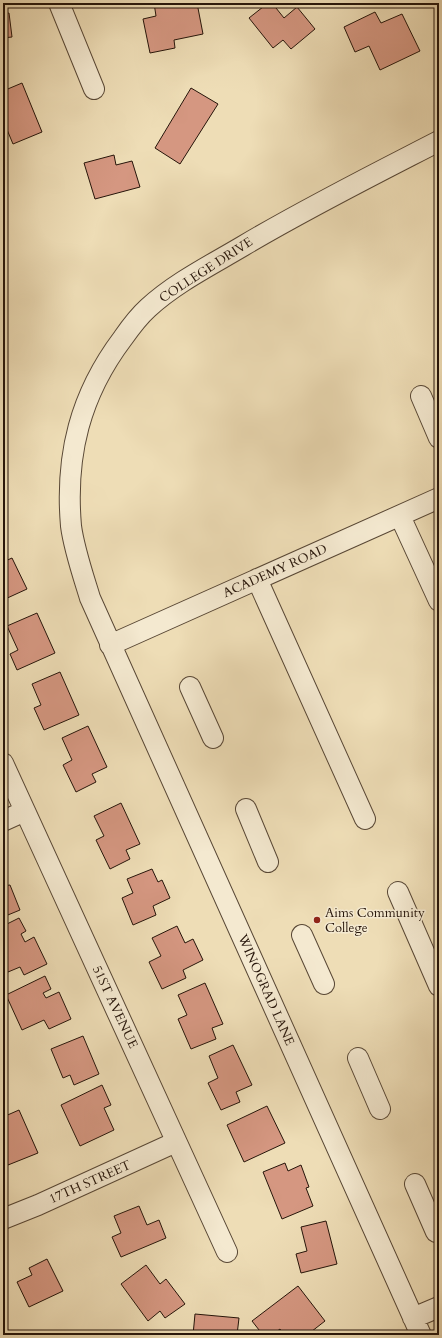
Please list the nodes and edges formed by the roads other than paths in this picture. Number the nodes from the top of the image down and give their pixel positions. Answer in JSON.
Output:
{"nodes":[{"id":1,"x":59,"y":3,"type":"edge"},
{"id":2,"x":94,"y":89,"type":"dead end"},
{"id":3,"x":439,"y":141,"type":"edge"},
{"id":4,"x":421,"y":396,"type":"dead end"},
{"id":5,"x":439,"y":438,"type":"edge"},
{"id":6,"x":439,"y":498,"type":"edge"},
{"id":7,"x":400,"y":516,"type":"junction"},
{"id":8,"x":257,"y":579,"type":"junction"},
{"id":9,"x":439,"y":601,"type":"edge"},
{"id":10,"x":110,"y":645,"type":"junction"},
{"id":11,"x":190,"y":687,"type":"dead end"},
{"id":12,"x":213,"y":738,"type":"dead end"},
{"id":13,"x":3,"y":763,"type":"edge"},
{"id":14,"x":246,"y":809,"type":"dead end"},
{"id":15,"x":25,"y":811,"type":"junction"},
{"id":16,"x":365,"y":819,"type":"dead end"},
{"id":17,"x":3,"y":821,"type":"edge"},
{"id":18,"x":268,"y":862,"type":"dead end"},
{"id":19,"x":398,"y":892,"type":"dead end"},
{"id":20,"x":302,"y":935,"type":"dead end"},
{"id":21,"x":324,"y":984,"type":"dead end"},
{"id":22,"x":439,"y":986,"type":"edge"},
{"id":23,"x":358,"y":1058,"type":"dead end"},
{"id":24,"x":380,"y":1109,"type":"dead end"},
{"id":25,"x":176,"y":1142,"type":"junction"},
{"id":26,"x":415,"y":1184,"type":"dead end"},
{"id":27,"x":3,"y":1219,"type":"edge"},
{"id":28,"x":436,"y":1232,"type":"dead end"},
{"id":29,"x":227,"y":1252,"type":"dead end"},
{"id":30,"x":439,"y":1307,"type":"edge"},
{"id":31,"x":417,"y":1327,"type":"edge"}],
"edges":[{"from":1,"to":2,"type":"street"},
{"from":3,"to":10,"type":"street","name":"COLLEGE DRIVE"},
{"from":4,"to":5,"type":"street"},
{"from":6,"to":7,"type":"street","name":"ACADEMY ROAD"},
{"from":7,"to":8,"type":"street","name":"ACADEMY ROAD"},
{"from":7,"to":9,"type":"street"},
{"from":8,"to":10,"type":"street","name":"ACADEMY ROAD"},
{"from":8,"to":16,"type":"street"},
{"from":10,"to":31,"type":"street","name":"WINOGRAD LANE"},
{"from":11,"to":12,"type":"street"},
{"from":13,"to":15,"type":"street","name":"51ST AVENUE"},
{"from":14,"to":18,"type":"street"},
{"from":15,"to":17,"type":"street"},
{"from":15,"to":25,"type":"street","name":"51ST AVENUE"},
{"from":19,"to":22,"type":"street"},
{"from":20,"to":21,"type":"street"},
{"from":23,"to":24,"type":"street"},
{"from":25,"to":27,"type":"street","name":"17TH STREET"},
{"from":25,"to":29,"type":"street","name":"51ST AVENUE"},
{"from":26,"to":28,"type":"street"},
{"from":30,"to":31,"type":"street"}]}
